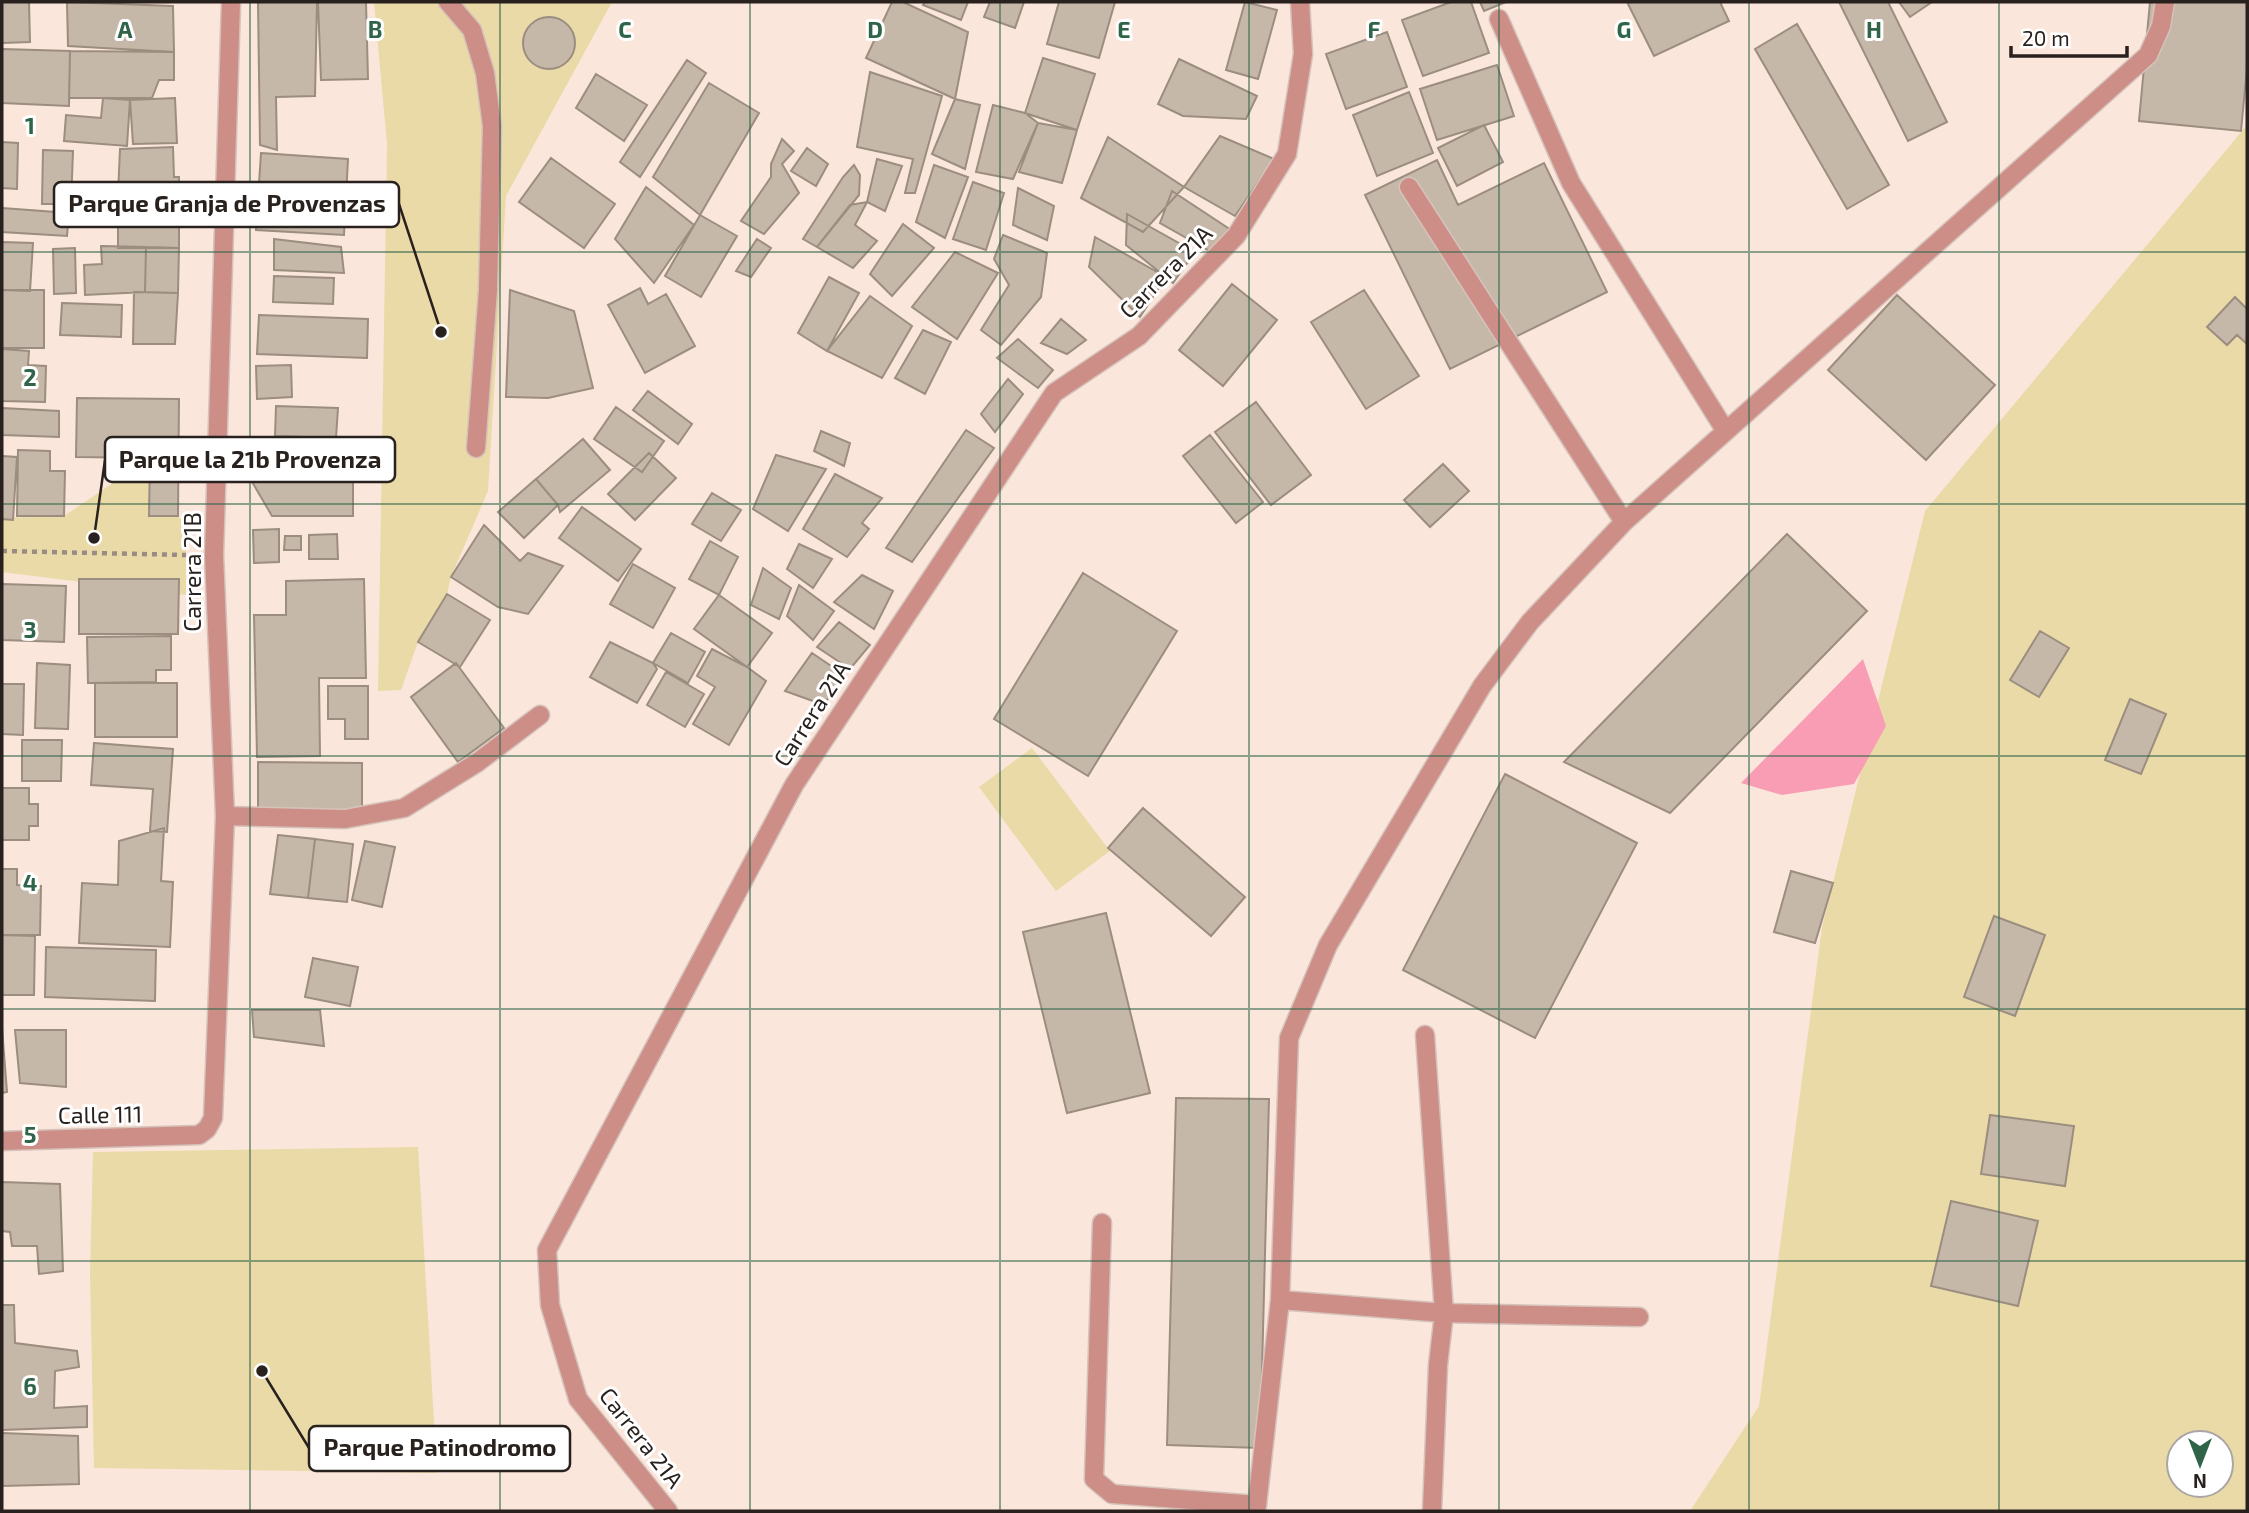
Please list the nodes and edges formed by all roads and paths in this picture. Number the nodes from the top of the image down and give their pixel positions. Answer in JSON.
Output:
{"nodes":[{"id":1,"x":231,"y":2,"type":"edge"},
{"id":2,"x":449,"y":2,"type":"edge"},
{"id":3,"x":1300,"y":2,"type":"edge"},
{"id":4,"x":2165,"y":2,"type":"edge"},
{"id":5,"x":1499,"y":19,"type":"dead end"},
{"id":6,"x":1409,"y":187,"type":"dead end"},
{"id":7,"x":1725,"y":430,"type":"junction"},
{"id":8,"x":476,"y":448,"type":"dead end"},
{"id":9,"x":1624,"y":522,"type":"junction"},
{"id":10,"x":2,"y":551,"type":"edge"},
{"id":11,"x":214,"y":555,"type":"junction"},
{"id":12,"x":540,"y":715,"type":"dead end"},
{"id":13,"x":225,"y":816,"type":"junction"},
{"id":14,"x":1425,"y":1035,"type":"dead end"},
{"id":15,"x":199,"y":1135,"type":"joint"},
{"id":16,"x":2,"y":1141,"type":"edge"},
{"id":17,"x":1102,"y":1223,"type":"dead end"},
{"id":18,"x":1280,"y":1300,"type":"junction"},
{"id":19,"x":1444,"y":1313,"type":"junction"},
{"id":20,"x":1639,"y":1317,"type":"dead end"},
{"id":21,"x":1255,"y":1508,"type":"edge"},
{"id":22,"x":668,"y":1511,"type":"edge"},
{"id":23,"x":1432,"y":1511,"type":"edge"}],
"edges":[{"from":1,"to":11,"type":"street","name":"Carrera 21B"},
{"from":2,"to":8,"type":"street"},
{"from":3,"to":22,"type":"street","name":"Carrera 21A"},
{"from":4,"to":7,"type":"street"},
{"from":5,"to":7,"type":"street"},
{"from":6,"to":9,"type":"street"},
{"from":7,"to":9,"type":"street"},
{"from":9,"to":18,"type":"street"},
{"from":10,"to":11,"type":"path"},
{"from":11,"to":13,"type":"street","name":"Carrera 21B"},
{"from":12,"to":13,"type":"street"},
{"from":13,"to":15,"type":"street","name":"Carrera 21B"},
{"from":14,"to":19,"type":"street"},
{"from":15,"to":16,"type":"street","name":"Calle 111"},
{"from":17,"to":21,"type":"street"},
{"from":18,"to":19,"type":"street"},
{"from":18,"to":21,"type":"street"},
{"from":19,"to":20,"type":"street"},
{"from":19,"to":23,"type":"street"}]}
